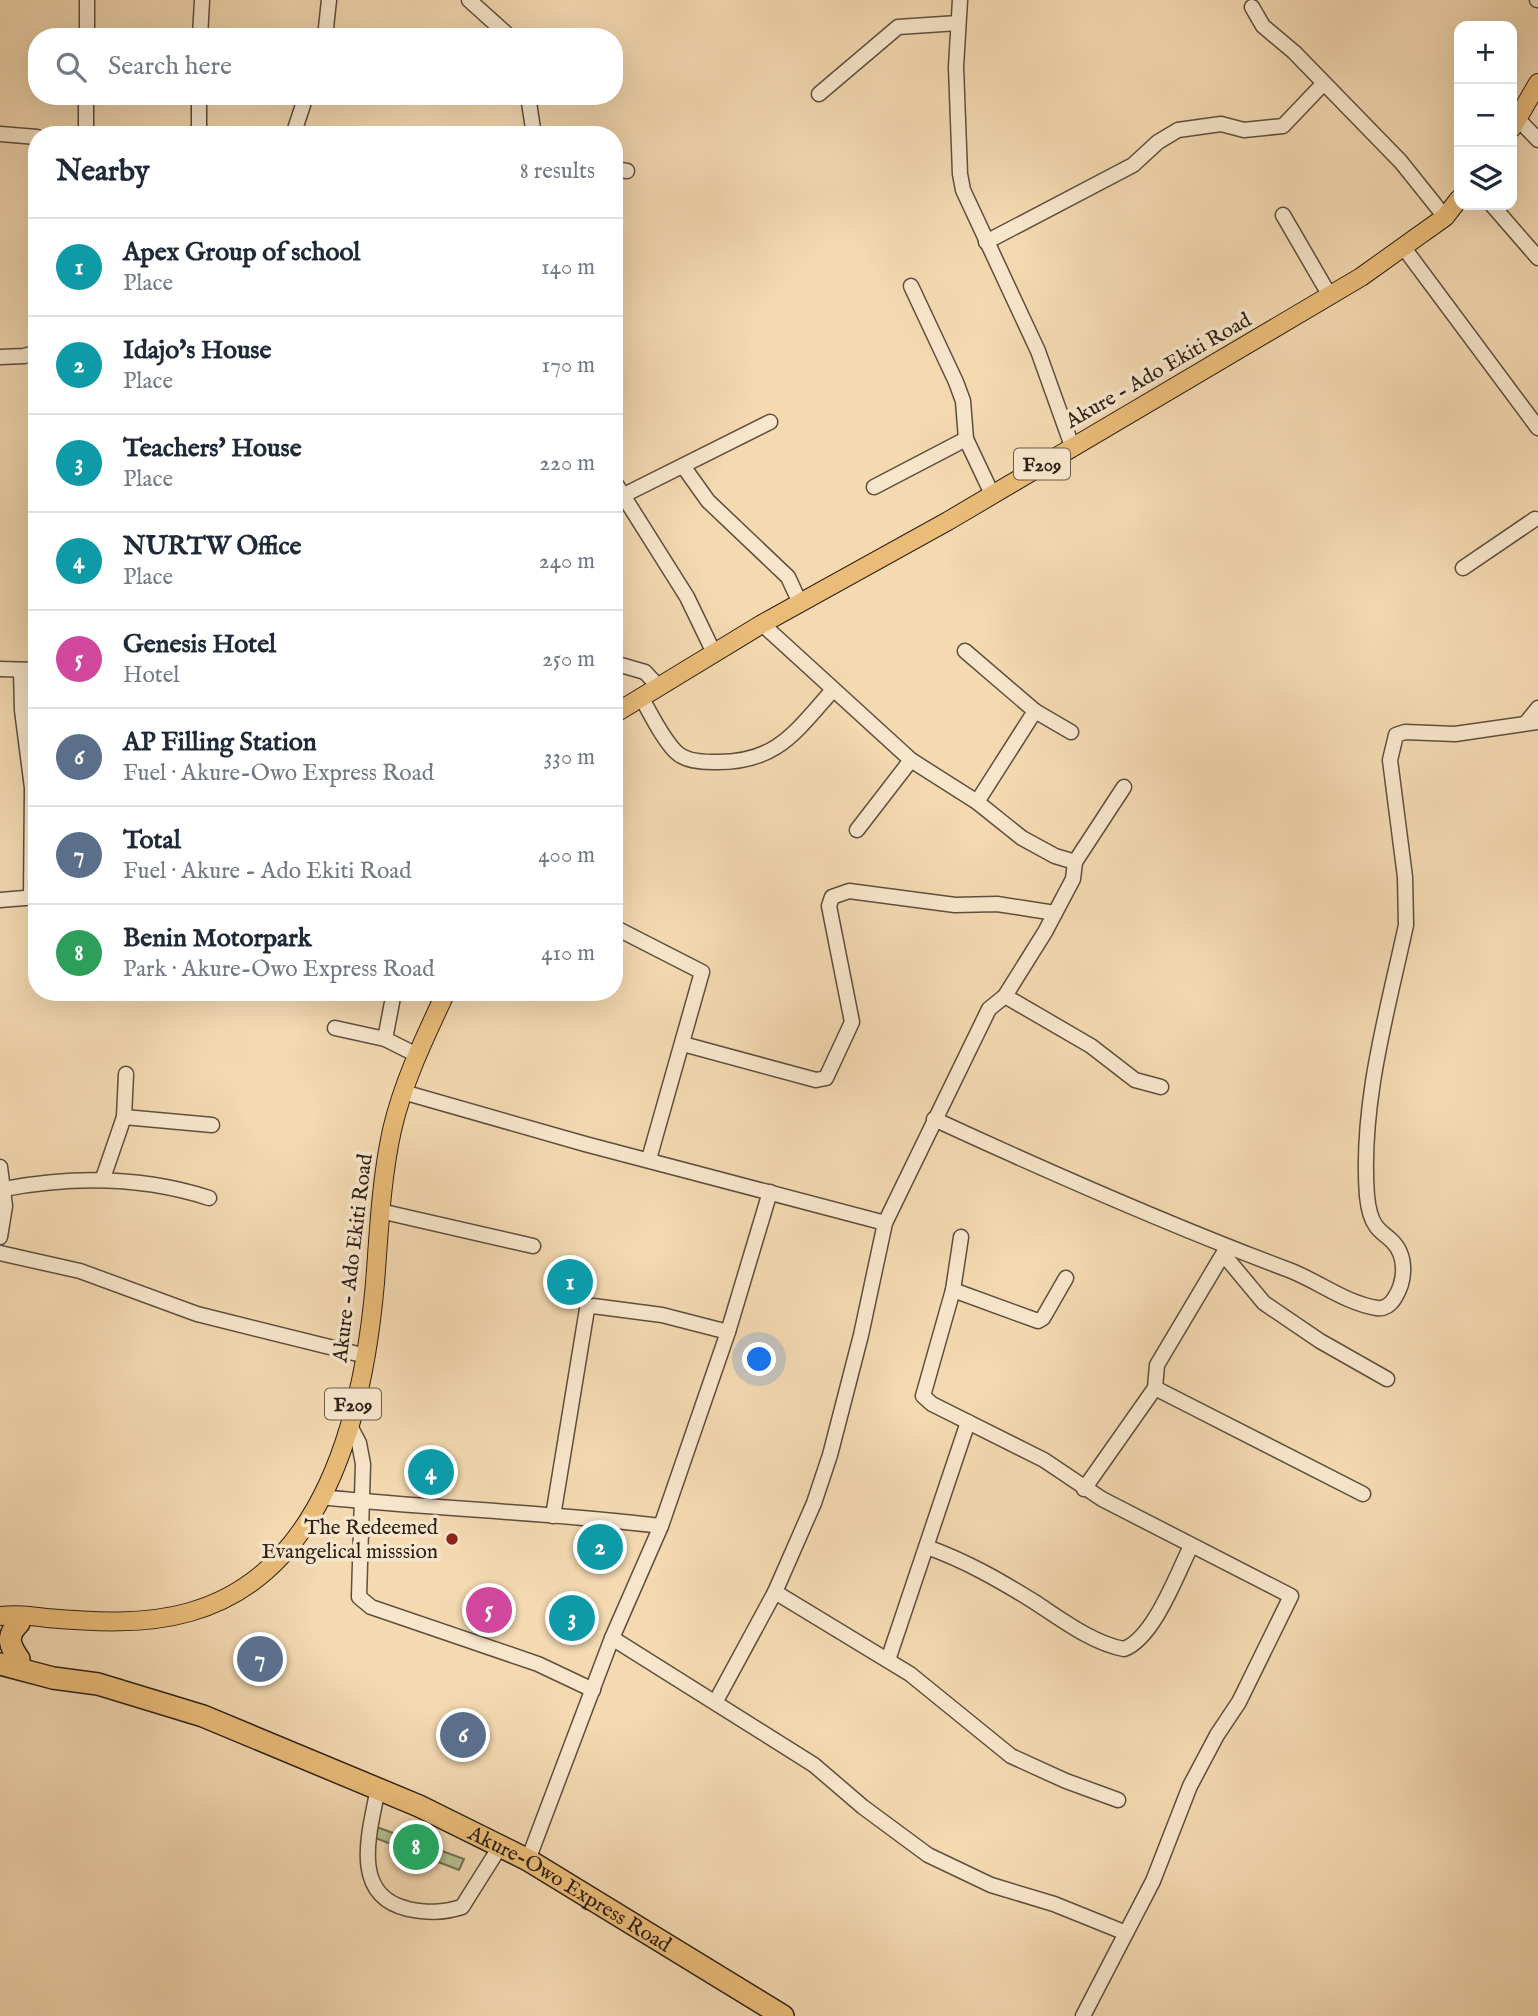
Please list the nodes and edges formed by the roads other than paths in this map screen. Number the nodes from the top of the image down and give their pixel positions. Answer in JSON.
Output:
{"nodes":[{"id":1,"x":87,"y":0,"type":"edge"},
{"id":2,"x":202,"y":0,"type":"edge"},
{"id":3,"x":329,"y":0,"type":"edge"},
{"id":4,"x":469,"y":0,"type":"edge"},
{"id":5,"x":960,"y":0,"type":"edge"},
{"id":6,"x":1252,"y":7,"type":"dead end"},
{"id":7,"x":958,"y":23,"type":"junction"},
{"id":8,"x":87,"y":28,"type":"edge"},
{"id":9,"x":200,"y":28,"type":"edge"},
{"id":10,"x":326,"y":28,"type":"edge"},
{"id":11,"x":500,"y":28,"type":"edge"},
{"id":12,"x":1538,"y":83,"type":"edge"},
{"id":13,"x":1322,"y":84,"type":"junction"},
{"id":14,"x":819,"y":94,"type":"dead end"},
{"id":15,"x":86,"y":105,"type":"edge"},
{"id":16,"x":199,"y":105,"type":"edge"},
{"id":17,"x":303,"y":105,"type":"edge"},
{"id":18,"x":529,"y":105,"type":"edge"},
{"id":19,"x":1517,"y":120,"type":"edge"},
{"id":20,"x":1517,"y":125,"type":"edge"},
{"id":21,"x":86,"y":126,"type":"edge"},
{"id":22,"x":198,"y":126,"type":"edge"},
{"id":23,"x":296,"y":126,"type":"edge"},
{"id":24,"x":533,"y":126,"type":"edge"},
{"id":25,"x":0,"y":134,"type":"edge"},
{"id":26,"x":28,"y":136,"type":"edge"},
{"id":27,"x":1538,"y":140,"type":"edge"},
{"id":28,"x":1454,"y":206,"type":"edge"},
{"id":29,"x":1496,"y":210,"type":"edge"},
{"id":30,"x":1283,"y":215,"type":"dead end"},
{"id":31,"x":1445,"y":217,"type":"junction"},
{"id":32,"x":986,"y":242,"type":"junction"},
{"id":33,"x":1404,"y":248,"type":"junction"},
{"id":34,"x":1538,"y":258,"type":"edge"},
{"id":35,"x":911,"y":286,"type":"dead end"},
{"id":36,"x":1330,"y":296,"type":"junction"},
{"id":37,"x":28,"y":355,"type":"edge"},
{"id":38,"x":0,"y":356,"type":"edge"},
{"id":39,"x":771,"y":422,"type":"dead end"},
{"id":40,"x":1538,"y":428,"type":"edge"},
{"id":41,"x":966,"y":439,"type":"junction"},
{"id":42,"x":1072,"y":446,"type":"junction"},
{"id":43,"x":683,"y":466,"type":"junction"},
{"id":44,"x":874,"y":487,"type":"dead end"},
{"id":45,"x":992,"y":494,"type":"junction"},
{"id":46,"x":623,"y":496,"type":"edge"},
{"id":47,"x":623,"y":498,"type":"edge"},
{"id":48,"x":1537,"y":520,"type":"edge"},
{"id":49,"x":1463,"y":568,"type":"dead end"},
{"id":50,"x":800,"y":603,"type":"junction"},
{"id":51,"x":762,"y":624,"type":"junction"},
{"id":52,"x":965,"y":651,"type":"dead end"},
{"id":53,"x":715,"y":653,"type":"junction"},
{"id":54,"x":623,"y":666,"type":"edge"},
{"id":55,"x":0,"y":669,"type":"edge"},
{"id":56,"x":21,"y":670,"type":"junction"},
{"id":57,"x":28,"y":670,"type":"edge"},
{"id":58,"x":658,"y":686,"type":"junction"},
{"id":59,"x":832,"y":691,"type":"junction"},
{"id":60,"x":641,"y":697,"type":"junction"},
{"id":61,"x":623,"y":708,"type":"edge"},
{"id":62,"x":1538,"y":708,"type":"edge"},
{"id":63,"x":1035,"y":711,"type":"junction"},
{"id":64,"x":1532,"y":722,"type":"edge"},
{"id":65,"x":1071,"y":732,"type":"dead end"},
{"id":66,"x":28,"y":734,"type":"edge"},
{"id":67,"x":911,"y":760,"type":"junction"},
{"id":68,"x":1124,"y":787,"type":"dead end"},
{"id":69,"x":977,"y":802,"type":"junction"},
{"id":70,"x":857,"y":830,"type":"dead end"},
{"id":71,"x":1076,"y":862,"type":"junction"},
{"id":72,"x":28,"y":898,"type":"edge"},
{"id":73,"x":0,"y":900,"type":"edge"},
{"id":74,"x":1055,"y":913,"type":"junction"},
{"id":75,"x":623,"y":932,"type":"edge"},
{"id":76,"x":1005,"y":996,"type":"junction"},
{"id":77,"x":392,"y":1001,"type":"edge"},
{"id":78,"x":442,"y":1001,"type":"edge"},
{"id":79,"x":335,"y":1028,"type":"dead end"},
{"id":80,"x":385,"y":1039,"type":"junction"},
{"id":81,"x":683,"y":1044,"type":"junction"},
{"id":82,"x":417,"y":1055,"type":"junction"},
{"id":83,"x":126,"y":1074,"type":"dead end"},
{"id":84,"x":1161,"y":1087,"type":"dead end"},
{"id":85,"x":403,"y":1092,"type":"junction"},
{"id":86,"x":124,"y":1117,"type":"junction"},
{"id":87,"x":934,"y":1119,"type":"junction"},
{"id":88,"x":212,"y":1125,"type":"dead end"},
{"id":89,"x":649,"y":1160,"type":"junction"},
{"id":90,"x":0,"y":1167,"type":"edge"},
{"id":91,"x":103,"y":1178,"type":"junction"},
{"id":92,"x":4,"y":1189,"type":"junction"},
{"id":93,"x":770,"y":1192,"type":"junction"},
{"id":94,"x":209,"y":1198,"type":"dead end"},
{"id":95,"x":380,"y":1211,"type":"junction"},
{"id":96,"x":885,"y":1223,"type":"junction"},
{"id":97,"x":0,"y":1237,"type":"edge"},
{"id":98,"x":961,"y":1237,"type":"dead end"},
{"id":99,"x":533,"y":1245,"type":"dead end"},
{"id":100,"x":0,"y":1252,"type":"edge"},
{"id":101,"x":1225,"y":1252,"type":"junction"},
{"id":102,"x":1066,"y":1278,"type":"dead end"},
{"id":103,"x":953,"y":1290,"type":"junction"},
{"id":104,"x":728,"y":1332,"type":"junction"},
{"id":105,"x":366,"y":1356,"type":"junction"},
{"id":106,"x":1387,"y":1379,"type":"dead end"},
{"id":107,"x":1155,"y":1388,"type":"junction"},
{"id":108,"x":968,"y":1422,"type":"junction"},
{"id":109,"x":349,"y":1424,"type":"junction"},
{"id":110,"x":1084,"y":1489,"type":"junction"},
{"id":111,"x":1363,"y":1494,"type":"dead end"},
{"id":112,"x":321,"y":1497,"type":"junction"},
{"id":113,"x":362,"y":1502,"type":"junction"},
{"id":114,"x":553,"y":1516,"type":"junction"},
{"id":115,"x":661,"y":1526,"type":"junction"},
{"id":116,"x":1191,"y":1546,"type":"junction"},
{"id":117,"x":927,"y":1547,"type":"junction"},
{"id":118,"x":775,"y":1592,"type":"junction"},
{"id":119,"x":6,"y":1622,"type":"edge"},
{"id":120,"x":612,"y":1639,"type":"junction"},
{"id":121,"x":6,"y":1658,"type":"edge"},
{"id":122,"x":888,"y":1660,"type":"junction"},
{"id":123,"x":593,"y":1690,"type":"junction"},
{"id":124,"x":716,"y":1701,"type":"junction"},
{"id":125,"x":378,"y":1788,"type":"junction"},
{"id":126,"x":1118,"y":1800,"type":"dead end"},
{"id":127,"x":501,"y":1846,"type":"junction"},
{"id":128,"x":528,"y":1860,"type":"junction"},
{"id":129,"x":1126,"y":1933,"type":"junction"},
{"id":130,"x":783,"y":2016,"type":"edge"},
{"id":131,"x":1083,"y":2016,"type":"edge"}],
"edges":[{"from":1,"to":8,"type":"street"},
{"from":2,"to":9,"type":"street"},
{"from":3,"to":10,"type":"street"},
{"from":4,"to":11,"type":"street"},
{"from":5,"to":7,"type":"street"},
{"from":6,"to":13,"type":"street"},
{"from":7,"to":14,"type":"street"},
{"from":7,"to":32,"type":"street"},
{"from":12,"to":19,"type":"main road"},
{"from":13,"to":31,"type":"street"},
{"from":13,"to":32,"type":"street"},
{"from":15,"to":21,"type":"street"},
{"from":16,"to":22,"type":"street"},
{"from":17,"to":23,"type":"street"},
{"from":18,"to":24,"type":"street"},
{"from":20,"to":27,"type":"street"},
{"from":25,"to":26,"type":"street"},
{"from":28,"to":31,"type":"main road","name":"Akure - Ado Ekiti Road","number":"F209"},
{"from":29,"to":34,"type":"street"},
{"from":30,"to":36,"type":"street"},
{"from":31,"to":33,"type":"main road","name":"Akure - Ado Ekiti Road","number":"F209"},
{"from":32,"to":42,"type":"street"},
{"from":33,"to":36,"type":"main road","name":"Akure - Ado Ekiti Road","number":"F209"},
{"from":33,"to":40,"type":"street"},
{"from":35,"to":41,"type":"street"},
{"from":36,"to":42,"type":"main road","name":"Akure - Ado Ekiti Road","number":"F209"},
{"from":37,"to":38,"type":"street"},
{"from":39,"to":43,"type":"street"},
{"from":41,"to":44,"type":"street"},
{"from":41,"to":45,"type":"street"},
{"from":42,"to":45,"type":"main road","name":"Akure - Ado Ekiti Road","number":"F209"},
{"from":43,"to":46,"type":"street"},
{"from":43,"to":50,"type":"street"},
{"from":45,"to":50,"type":"main road","name":"Akure - Ado Ekiti Road","number":"F209"},
{"from":47,"to":53,"type":"street"},
{"from":48,"to":49,"type":"street"},
{"from":50,"to":51,"type":"main road","name":"Akure - Ado Ekiti Road","number":"F209"},
{"from":51,"to":53,"type":"main road","name":"Akure - Ado Ekiti Road","number":"F209"},
{"from":51,"to":59,"type":"street"},
{"from":52,"to":63,"type":"street"},
{"from":53,"to":58,"type":"main road","name":"Akure - Ado Ekiti Road","number":"F209"},
{"from":54,"to":58,"type":"street"},
{"from":55,"to":56,"type":"street"},
{"from":56,"to":57,"type":"street"},
{"from":56,"to":66,"type":"street"},
{"from":58,"to":60,"type":"main road","name":"Akure - Ado Ekiti Road","number":"F209"},
{"from":59,"to":60,"type":"street"},
{"from":59,"to":67,"type":"street"},
{"from":60,"to":61,"type":"main road","name":"Akure - Ado Ekiti Road","number":"F209"},
{"from":62,"to":64,"type":"street"},
{"from":63,"to":65,"type":"street"},
{"from":63,"to":69,"type":"street"},
{"from":64,"to":101,"type":"street"},
{"from":67,"to":69,"type":"street"},
{"from":67,"to":70,"type":"street"},
{"from":68,"to":71,"type":"street"},
{"from":69,"to":71,"type":"street"},
{"from":71,"to":74,"type":"street"},
{"from":72,"to":73,"type":"street"},
{"from":74,"to":76,"type":"street"},
{"from":74,"to":81,"type":"street"},
{"from":75,"to":81,"type":"street"},
{"from":76,"to":84,"type":"street"},
{"from":76,"to":87,"type":"street"},
{"from":77,"to":80,"type":"street"},
{"from":78,"to":82,"type":"main road","name":"Akure - Ado Ekiti Road","number":"F209"},
{"from":79,"to":80,"type":"street"},
{"from":80,"to":82,"type":"street"},
{"from":81,"to":89,"type":"street"},
{"from":82,"to":85,"type":"main road","name":"Akure - Ado Ekiti Road","number":"F209"},
{"from":83,"to":86,"type":"street"},
{"from":85,"to":89,"type":"street"},
{"from":85,"to":95,"type":"main road","name":"Akure - Ado Ekiti Road","number":"F209"},
{"from":86,"to":88,"type":"street"},
{"from":86,"to":91,"type":"street"},
{"from":87,"to":96,"type":"street"},
{"from":87,"to":101,"type":"street"},
{"from":89,"to":93,"type":"street"},
{"from":90,"to":92,"type":"street"},
{"from":91,"to":92,"type":"street"},
{"from":91,"to":94,"type":"street"},
{"from":92,"to":97,"type":"street"},
{"from":93,"to":96,"type":"street"},
{"from":93,"to":104,"type":"street"},
{"from":95,"to":99,"type":"street"},
{"from":95,"to":105,"type":"main road","name":"Akure - Ado Ekiti Road","number":"F209"},
{"from":96,"to":118,"type":"street"},
{"from":98,"to":103,"type":"street"},
{"from":100,"to":105,"type":"street"},
{"from":101,"to":106,"type":"street"},
{"from":101,"to":107,"type":"street"},
{"from":102,"to":103,"type":"street"},
{"from":103,"to":108,"type":"street"},
{"from":104,"to":114,"type":"street"},
{"from":104,"to":115,"type":"street"},
{"from":105,"to":109,"type":"main road","name":"Akure - Ado Ekiti Road","number":"F209"},
{"from":107,"to":110,"type":"street"},
{"from":107,"to":111,"type":"street"},
{"from":108,"to":110,"type":"street"},
{"from":108,"to":117,"type":"street"},
{"from":109,"to":112,"type":"main road","name":"Akure - Ado Ekiti Road","number":"F209"},
{"from":109,"to":113,"type":"street"},
{"from":110,"to":116,"type":"street"},
{"from":112,"to":113,"type":"street"},
{"from":112,"to":119,"type":"main road","name":"Akure - Ado Ekiti Road","number":"F209"},
{"from":113,"to":114,"type":"street"},
{"from":113,"to":123,"type":"street"},
{"from":114,"to":115,"type":"street"},
{"from":115,"to":120,"type":"street"},
{"from":116,"to":117,"type":"street"},
{"from":116,"to":129,"type":"street"},
{"from":117,"to":122,"type":"street"},
{"from":118,"to":122,"type":"street"},
{"from":118,"to":124,"type":"street"},
{"from":119,"to":121,"type":"highway"},
{"from":120,"to":123,"type":"street"},
{"from":120,"to":124,"type":"street"},
{"from":121,"to":125,"type":"highway","name":"Akure-Owo Express Road"},
{"from":122,"to":126,"type":"street"},
{"from":123,"to":128,"type":"street"},
{"from":124,"to":129,"type":"street"},
{"from":125,"to":127,"type":"highway","name":"Akure-Owo Express Road"},
{"from":125,"to":127,"type":"street"},
{"from":127,"to":128,"type":"highway","name":"Akure-Owo Express Road"},
{"from":128,"to":130,"type":"highway","name":"Akure-Owo Express Road"},
{"from":129,"to":131,"type":"street"}]}
